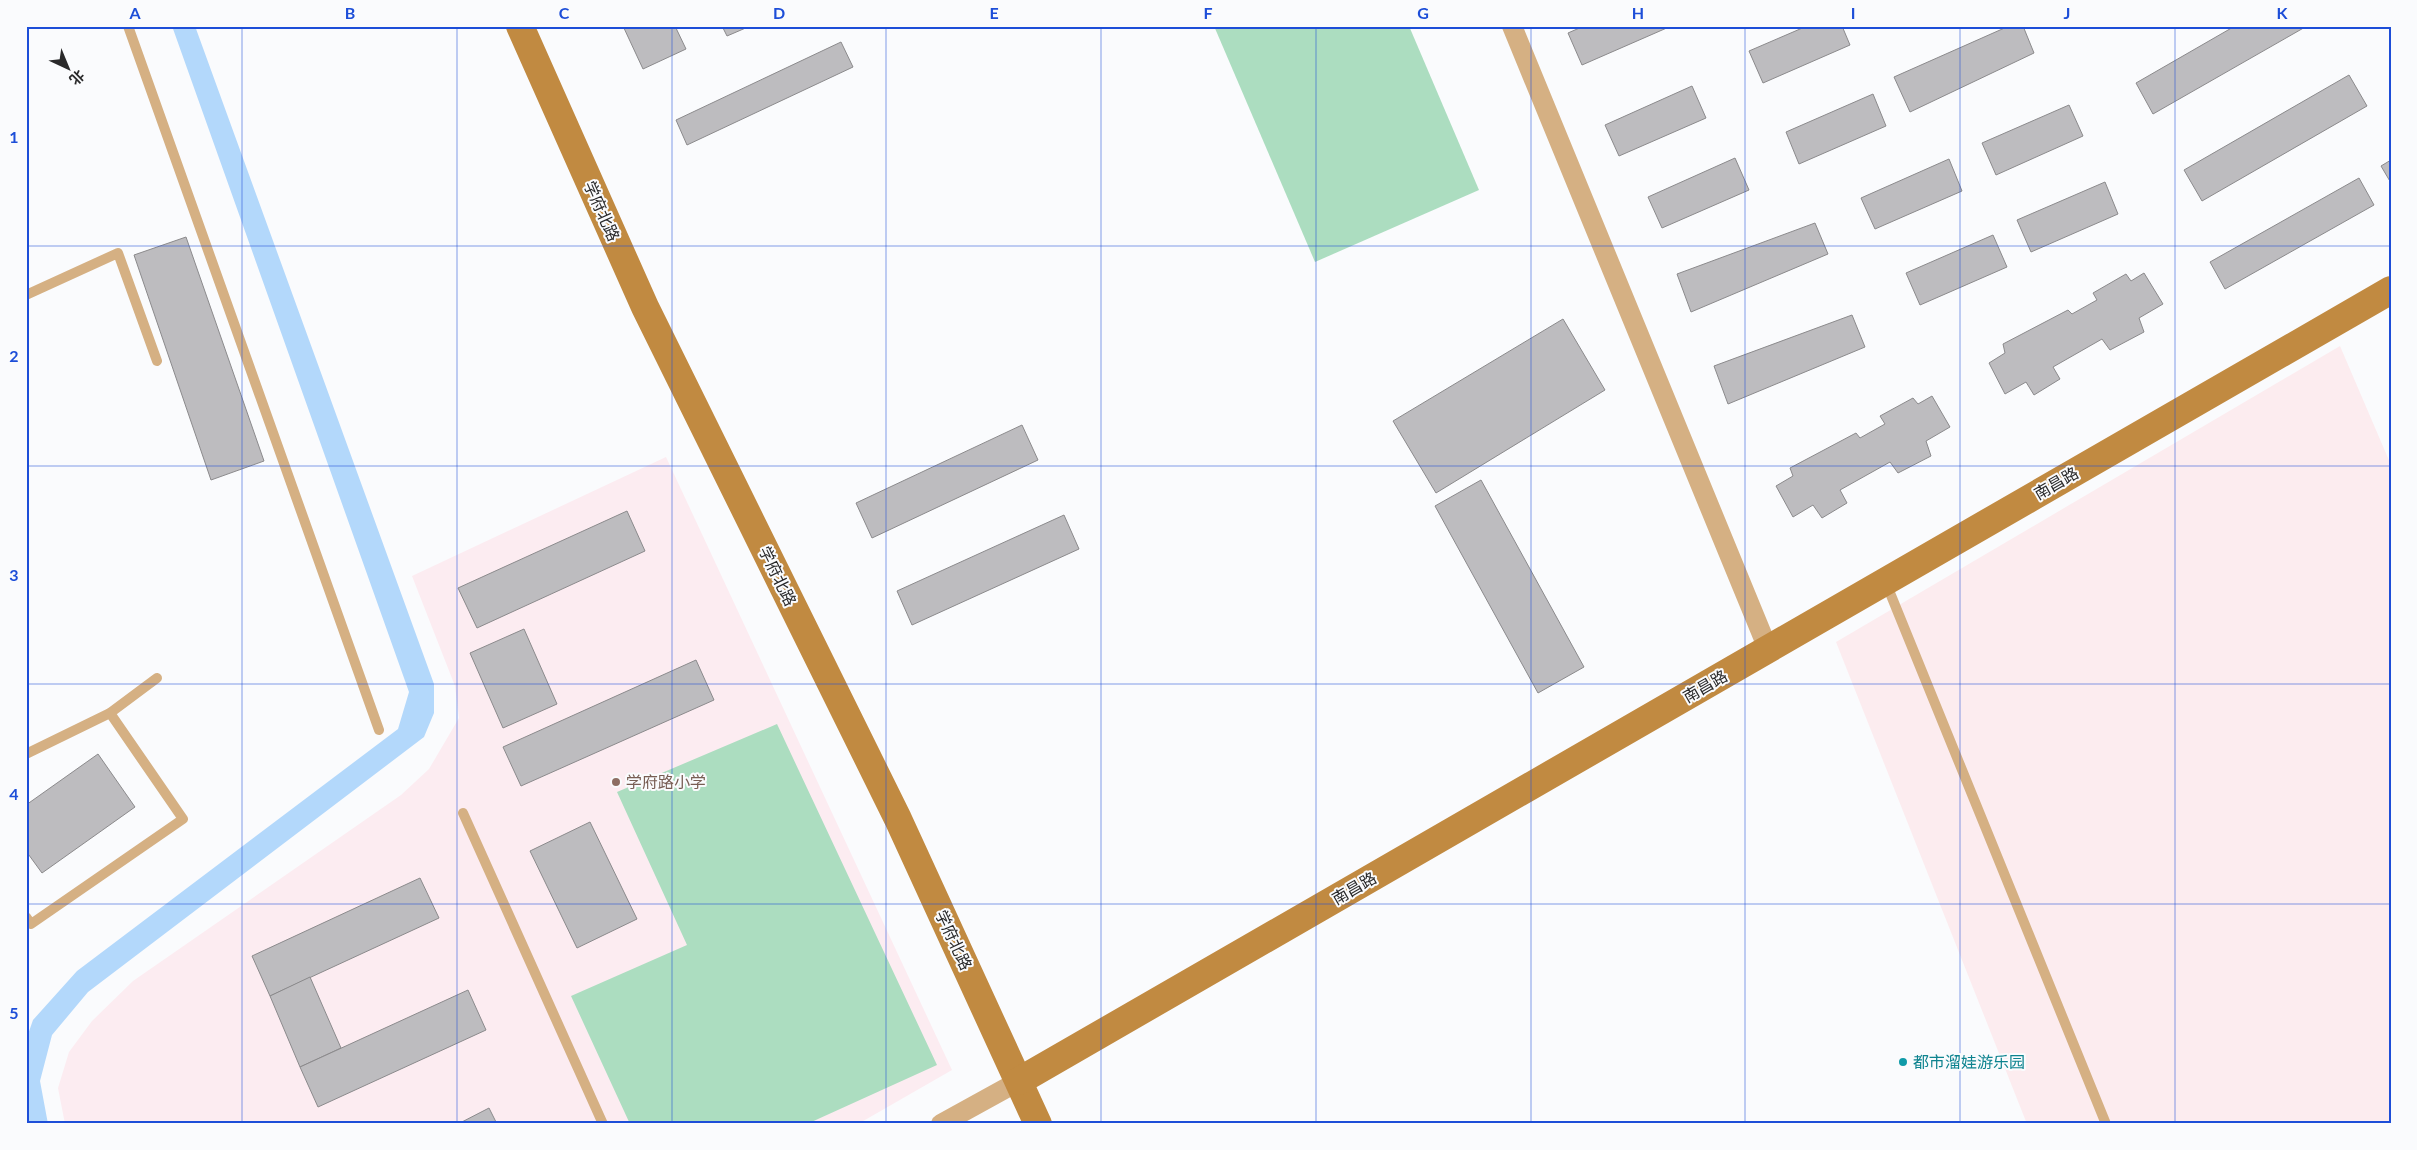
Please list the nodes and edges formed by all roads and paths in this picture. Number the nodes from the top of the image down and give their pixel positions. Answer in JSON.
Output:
{"nodes":[{"id":1,"x":128,"y":26,"type":"edge"},
{"id":2,"x":520,"y":26,"type":"edge"},
{"id":3,"x":1512,"y":26,"type":"edge"},
{"id":4,"x":2391,"y":290,"type":"edge"},
{"id":5,"x":26,"y":295,"type":"edge"},
{"id":6,"x":157,"y":361,"type":"dead end"},
{"id":7,"x":1885,"y":582,"type":"junction"},
{"id":8,"x":1768,"y":649,"type":"junction"},
{"id":9,"x":157,"y":678,"type":"dead end"},
{"id":10,"x":110,"y":713,"type":"junction"},
{"id":11,"x":379,"y":730,"type":"dead end"},
{"id":12,"x":26,"y":754,"type":"edge"},
{"id":13,"x":463,"y":813,"type":"dead end"},
{"id":14,"x":26,"y":917,"type":"edge"},
{"id":15,"x":1019,"y":1081,"type":"junction"},
{"id":16,"x":603,"y":1124,"type":"edge"},
{"id":17,"x":942,"y":1124,"type":"edge"},
{"id":18,"x":1038,"y":1124,"type":"edge"},
{"id":19,"x":2106,"y":1124,"type":"edge"}],
"edges":[{"from":1,"to":11,"type":"lane"},
{"from":2,"to":15,"type":"street","name":"学府北路"},
{"from":3,"to":8,"type":"street"},
{"from":4,"to":7,"type":"street","name":"南昌路"},
{"from":5,"to":6,"type":"lane"},
{"from":7,"to":8,"type":"street","name":"南昌路"},
{"from":7,"to":19,"type":"lane"},
{"from":8,"to":15,"type":"street","name":"南昌路"},
{"from":9,"to":10,"type":"lane"},
{"from":10,"to":12,"type":"lane"},
{"from":10,"to":14,"type":"lane"},
{"from":13,"to":16,"type":"lane"},
{"from":15,"to":17,"type":"street"},
{"from":15,"to":18,"type":"street","name":"学府北路"}]}
